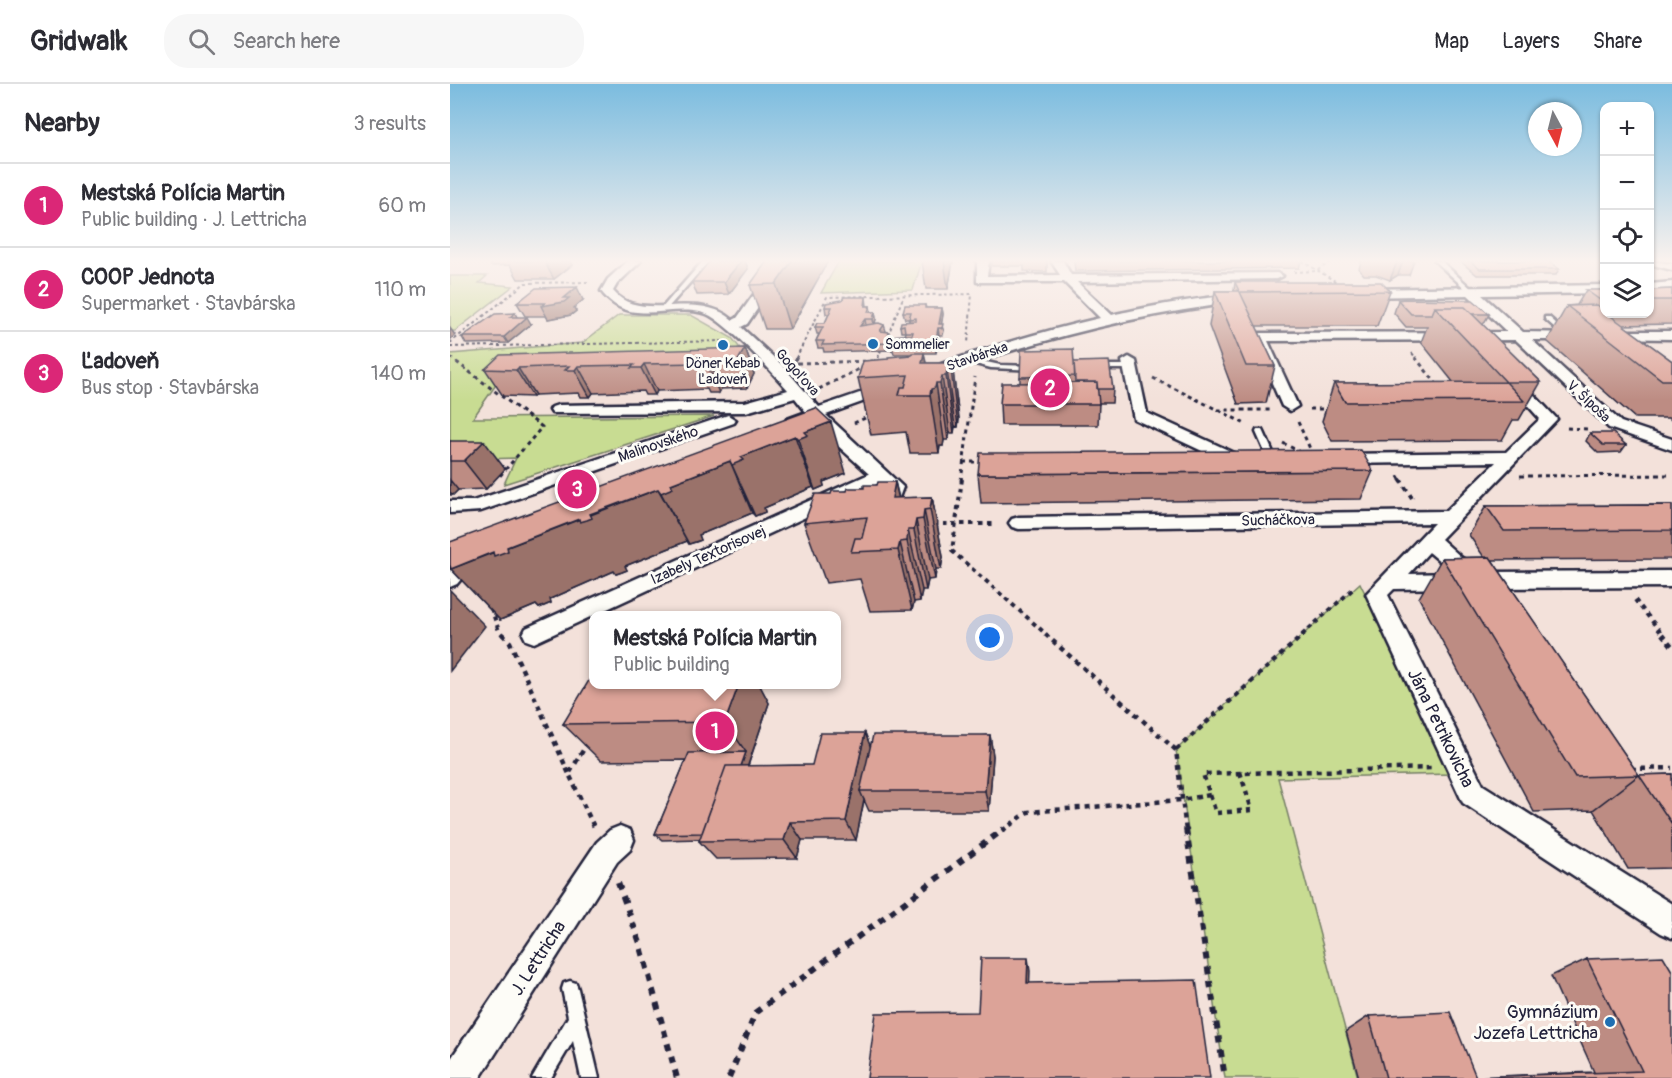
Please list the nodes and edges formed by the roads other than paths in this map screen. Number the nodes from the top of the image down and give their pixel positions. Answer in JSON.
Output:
{"nodes":[{"id":1,"x":641,"y":307,"type":"edge"},
{"id":2,"x":665,"y":307,"type":"edge"},
{"id":3,"x":752,"y":307,"type":"edge"},
{"id":4,"x":1097,"y":307,"type":"edge"},
{"id":5,"x":1169,"y":307,"type":"edge"},
{"id":6,"x":1488,"y":307,"type":"edge"},
{"id":7,"x":663,"y":310,"type":"junction"},
{"id":8,"x":1108,"y":318,"type":"junction"},
{"id":9,"x":1547,"y":318,"type":"dead end"},
{"id":10,"x":730,"y":327,"type":"junction"},
{"id":11,"x":1469,"y":335,"type":"junction"},
{"id":12,"x":1672,"y":335,"type":"edge"},
{"id":13,"x":1519,"y":336,"type":"junction"},
{"id":14,"x":1568,"y":336,"type":"junction"},
{"id":15,"x":1485,"y":352,"type":"edge"},
{"id":16,"x":967,"y":359,"type":"junction"},
{"id":17,"x":1130,"y":364,"type":"joint"},
{"id":18,"x":1008,"y":368,"type":"junction"},
{"id":19,"x":1042,"y":368,"type":"edge"},
{"id":20,"x":1086,"y":368,"type":"edge"},
{"id":21,"x":1501,"y":369,"type":"edge"},
{"id":22,"x":1008,"y":378,"type":"dead end"},
{"id":23,"x":799,"y":392,"type":"junction"},
{"id":24,"x":746,"y":407,"type":"junction"},
{"id":25,"x":1291,"y":408,"type":"road end"},
{"id":26,"x":558,"y":410,"type":"dead end"},
{"id":27,"x":816,"y":414,"type":"junction"},
{"id":28,"x":728,"y":420,"type":"junction"},
{"id":29,"x":774,"y":429,"type":"edge"},
{"id":30,"x":1260,"y":432,"type":"road end"},
{"id":31,"x":738,"y":436,"type":"edge"},
{"id":32,"x":1672,"y":445,"type":"edge"},
{"id":33,"x":1512,"y":457,"type":"junction"},
{"id":34,"x":1272,"y":459,"type":"junction"},
{"id":35,"x":1294,"y":459,"type":"edge"},
{"id":36,"x":1326,"y":459,"type":"edge"},
{"id":37,"x":882,"y":475,"type":"junction"},
{"id":38,"x":450,"y":507,"type":"edge"},
{"id":39,"x":883,"y":520,"type":"edge"},
{"id":40,"x":1019,"y":523,"type":"road end"},
{"id":41,"x":1427,"y":529,"type":"junction"},
{"id":42,"x":479,"y":540,"type":"edge"},
{"id":43,"x":454,"y":549,"type":"edge"},
{"id":44,"x":450,"y":579,"type":"edge"},
{"id":45,"x":1672,"y":579,"type":"edge"},
{"id":46,"x":1485,"y":580,"type":"junction"},
{"id":47,"x":1389,"y":582,"type":"junction"},
{"id":48,"x":534,"y":634,"type":"dead end"},
{"id":49,"x":620,"y":840,"type":"dead end"},
{"id":50,"x":1672,"y":921,"type":"edge"},
{"id":51,"x":570,"y":989,"type":"dead end"},
{"id":52,"x":576,"y":1018,"type":"junction"},
{"id":53,"x":459,"y":1078,"type":"edge"},
{"id":54,"x":541,"y":1078,"type":"edge"},
{"id":55,"x":590,"y":1078,"type":"edge"}],
"edges":[{"from":1,"to":7,"type":"street","name":"Gogoľova"},
{"from":2,"to":7,"type":"lane"},
{"from":3,"to":10,"type":"street"},
{"from":4,"to":8,"type":"street"},
{"from":5,"to":8,"type":"street","name":"Stavbárska"},
{"from":6,"to":13,"type":"street","name":"V. Šípoša"},
{"from":7,"to":10,"type":"street","name":"Gogoľova"},
{"from":8,"to":16,"type":"street","name":"Stavbárska"},
{"from":9,"to":14,"type":"lane"},
{"from":10,"to":23,"type":"street","name":"Gogoľova"},
{"from":11,"to":13,"type":"street"},
{"from":11,"to":15,"type":"street"},
{"from":11,"to":25,"type":"street"},
{"from":12,"to":14,"type":"street"},
{"from":13,"to":14,"type":"street"},
{"from":13,"to":32,"type":"street","name":"V. Šípoša"},
{"from":16,"to":18,"type":"lane"},
{"from":16,"to":27,"type":"street","name":"Stavbárska"},
{"from":17,"to":20,"type":"lane"},
{"from":17,"to":34,"type":"street"},
{"from":18,"to":19,"type":"lane"},
{"from":18,"to":22,"type":"lane"},
{"from":21,"to":33,"type":"street"},
{"from":23,"to":24,"type":"street","name":"Malinovského"},
{"from":23,"to":27,"type":"street","name":"Gogoľova"},
{"from":24,"to":26,"type":"street","name":"Malinovského"},
{"from":24,"to":28,"type":"street","name":"Malinovského"},
{"from":27,"to":29,"type":"street","name":"Stavbárska"},
{"from":27,"to":37,"type":"street"},
{"from":28,"to":31,"type":"street"},
{"from":28,"to":38,"type":"street","name":"Malinovského"},
{"from":30,"to":34,"type":"lane"},
{"from":33,"to":36,"type":"street"},
{"from":33,"to":41,"type":"street","name":"Jána Petrikovicha"},
{"from":34,"to":35,"type":"street"},
{"from":37,"to":39,"type":"street"},
{"from":37,"to":48,"type":"street","name":"Izabely Textorisovej"},
{"from":40,"to":41,"type":"street","name":"Sucháčkova"},
{"from":41,"to":46,"type":"street"},
{"from":41,"to":47,"type":"street","name":"Jána Petrikovicha"},
{"from":42,"to":43,"type":"street"},
{"from":43,"to":44,"type":"street"},
{"from":45,"to":46,"type":"street"},
{"from":46,"to":47,"type":"street"},
{"from":47,"to":50,"type":"street","name":"Jána Petrikovicha"},
{"from":49,"to":53,"type":"street","name":"J. Lettricha"},
{"from":51,"to":52,"type":"lane"},
{"from":52,"to":54,"type":"lane"},
{"from":52,"to":55,"type":"lane"}]}
